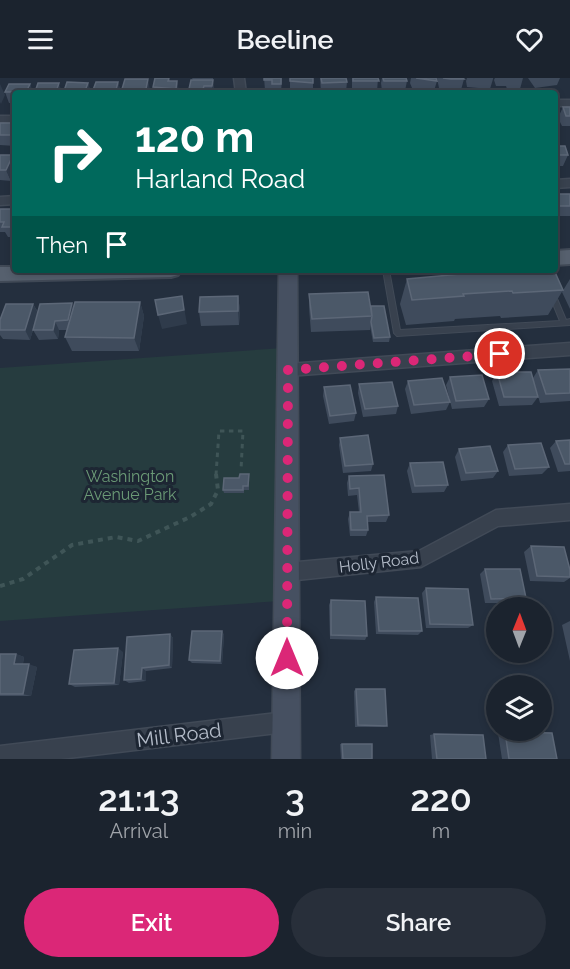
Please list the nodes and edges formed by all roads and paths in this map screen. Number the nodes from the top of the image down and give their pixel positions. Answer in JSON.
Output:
{"nodes":[{"id":1,"x":43,"y":273,"type":"edge"},
{"id":2,"x":288,"y":273,"type":"edge"},
{"id":3,"x":387,"y":273,"type":"edge"},
{"id":4,"x":0,"y":274,"type":"edge"},
{"id":5,"x":548,"y":284,"type":"edge"},
{"id":6,"x":567,"y":322,"type":"edge"},
{"id":7,"x":570,"y":349,"type":"edge"},
{"id":8,"x":288,"y":370,"type":"junction"},
{"id":9,"x":241,"y":470,"type":"dead end"},
{"id":10,"x":570,"y":512,"type":"edge"},
{"id":11,"x":287,"y":572,"type":"junction"},
{"id":12,"x":0,"y":586,"type":"edge"},
{"id":13,"x":286,"y":722,"type":"junction"},
{"id":14,"x":0,"y":756,"type":"edge"},
{"id":15,"x":286,"y":759,"type":"edge"}],
"edges":[{"from":1,"to":4,"type":"main road"},
{"from":2,"to":8,"type":"street"},
{"from":3,"to":6,"type":"lane"},
{"from":5,"to":6,"type":"lane"},
{"from":7,"to":8,"type":"street"},
{"from":8,"to":11,"type":"street"},
{"from":9,"to":12,"type":"path"},
{"from":10,"to":11,"type":"street","name":"Holly Road"},
{"from":11,"to":13,"type":"street"},
{"from":13,"to":14,"type":"street","name":"Mill Road"},
{"from":13,"to":15,"type":"street"}]}
